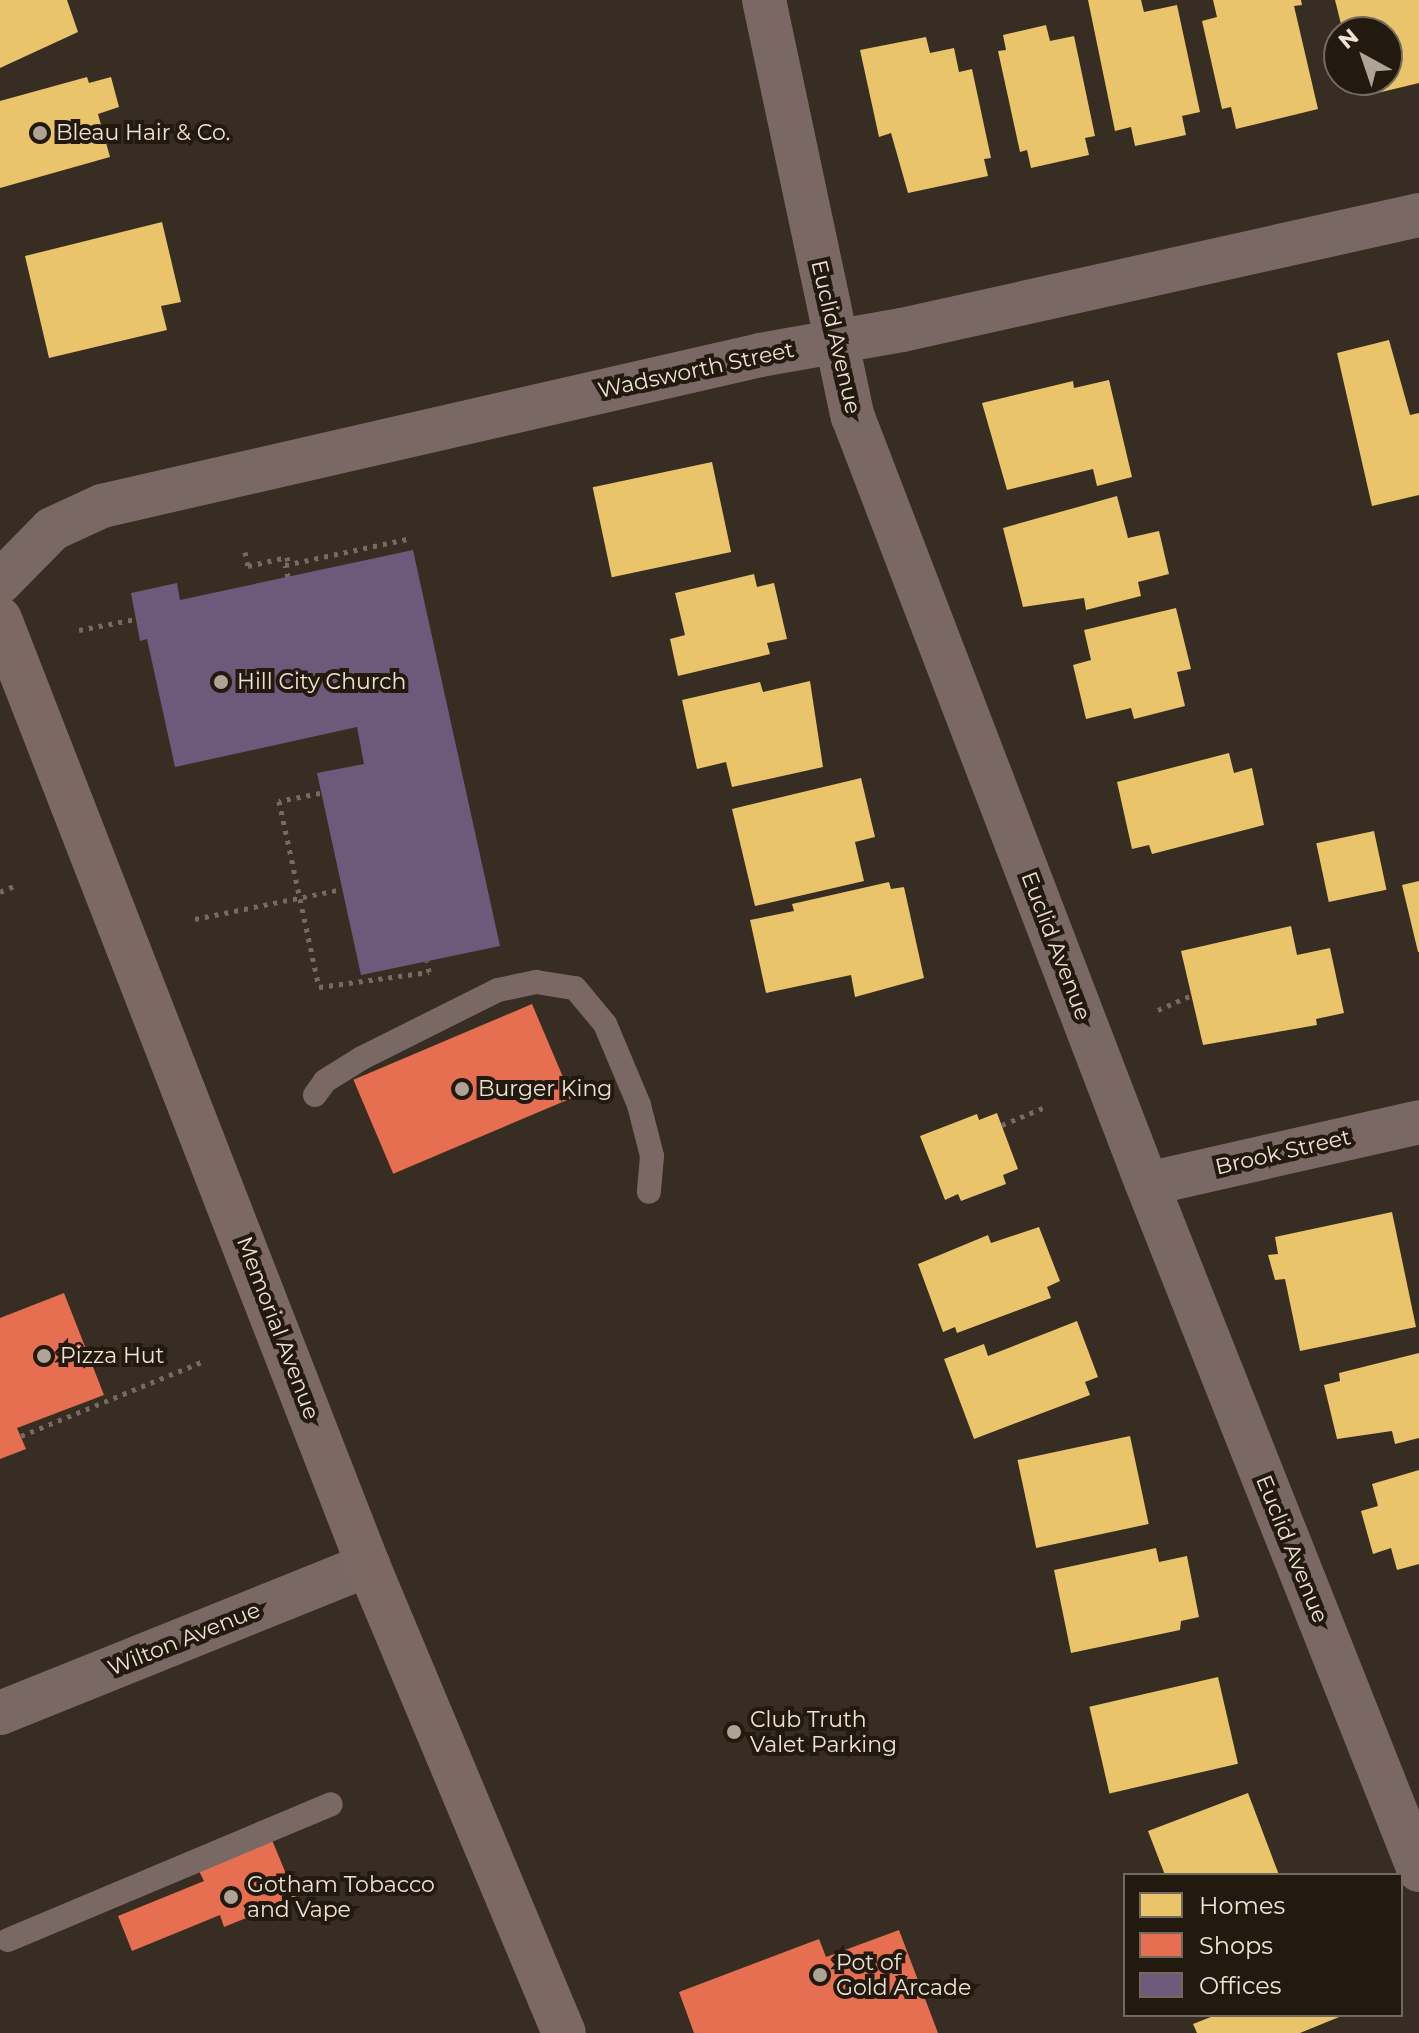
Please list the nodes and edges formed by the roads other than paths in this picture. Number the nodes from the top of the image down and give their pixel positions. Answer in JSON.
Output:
{"nodes":[{"id":1,"x":764,"y":0,"type":"edge"},
{"id":2,"x":1419,"y":215,"type":"edge"},
{"id":3,"x":835,"y":341,"type":"junction"},
{"id":4,"x":0,"y":582,"type":"edge"},
{"id":5,"x":0,"y":619,"type":"edge"},
{"id":6,"x":315,"y":1095,"type":"dead end"},
{"id":7,"x":1419,"y":1122,"type":"edge"},
{"id":8,"x":1147,"y":1184,"type":"junction"},
{"id":9,"x":649,"y":1192,"type":"dead end"},
{"id":10,"x":368,"y":1565,"type":"junction"},
{"id":11,"x":0,"y":1713,"type":"edge"},
{"id":12,"x":331,"y":1804,"type":"dead end"},
{"id":13,"x":1419,"y":1870,"type":"edge"},
{"id":14,"x":8,"y":1940,"type":"dead end"},
{"id":15,"x":564,"y":2033,"type":"edge"}],
"edges":[{"from":1,"to":3,"type":"street","name":"Euclid Avenue"},
{"from":2,"to":3,"type":"street","name":"Wadsworth Street"},
{"from":3,"to":4,"type":"street","name":"Wadsworth Street"},
{"from":3,"to":8,"type":"street","name":"Euclid Avenue"},
{"from":5,"to":10,"type":"main road","name":"Memorial Avenue"},
{"from":6,"to":9,"type":"lane"},
{"from":7,"to":8,"type":"street","name":"Brook Street"},
{"from":8,"to":13,"type":"street","name":"Euclid Avenue"},
{"from":10,"to":11,"type":"street","name":"Wilton Avenue"},
{"from":10,"to":15,"type":"main road","name":"Memorial Avenue"},
{"from":12,"to":14,"type":"lane"}]}
